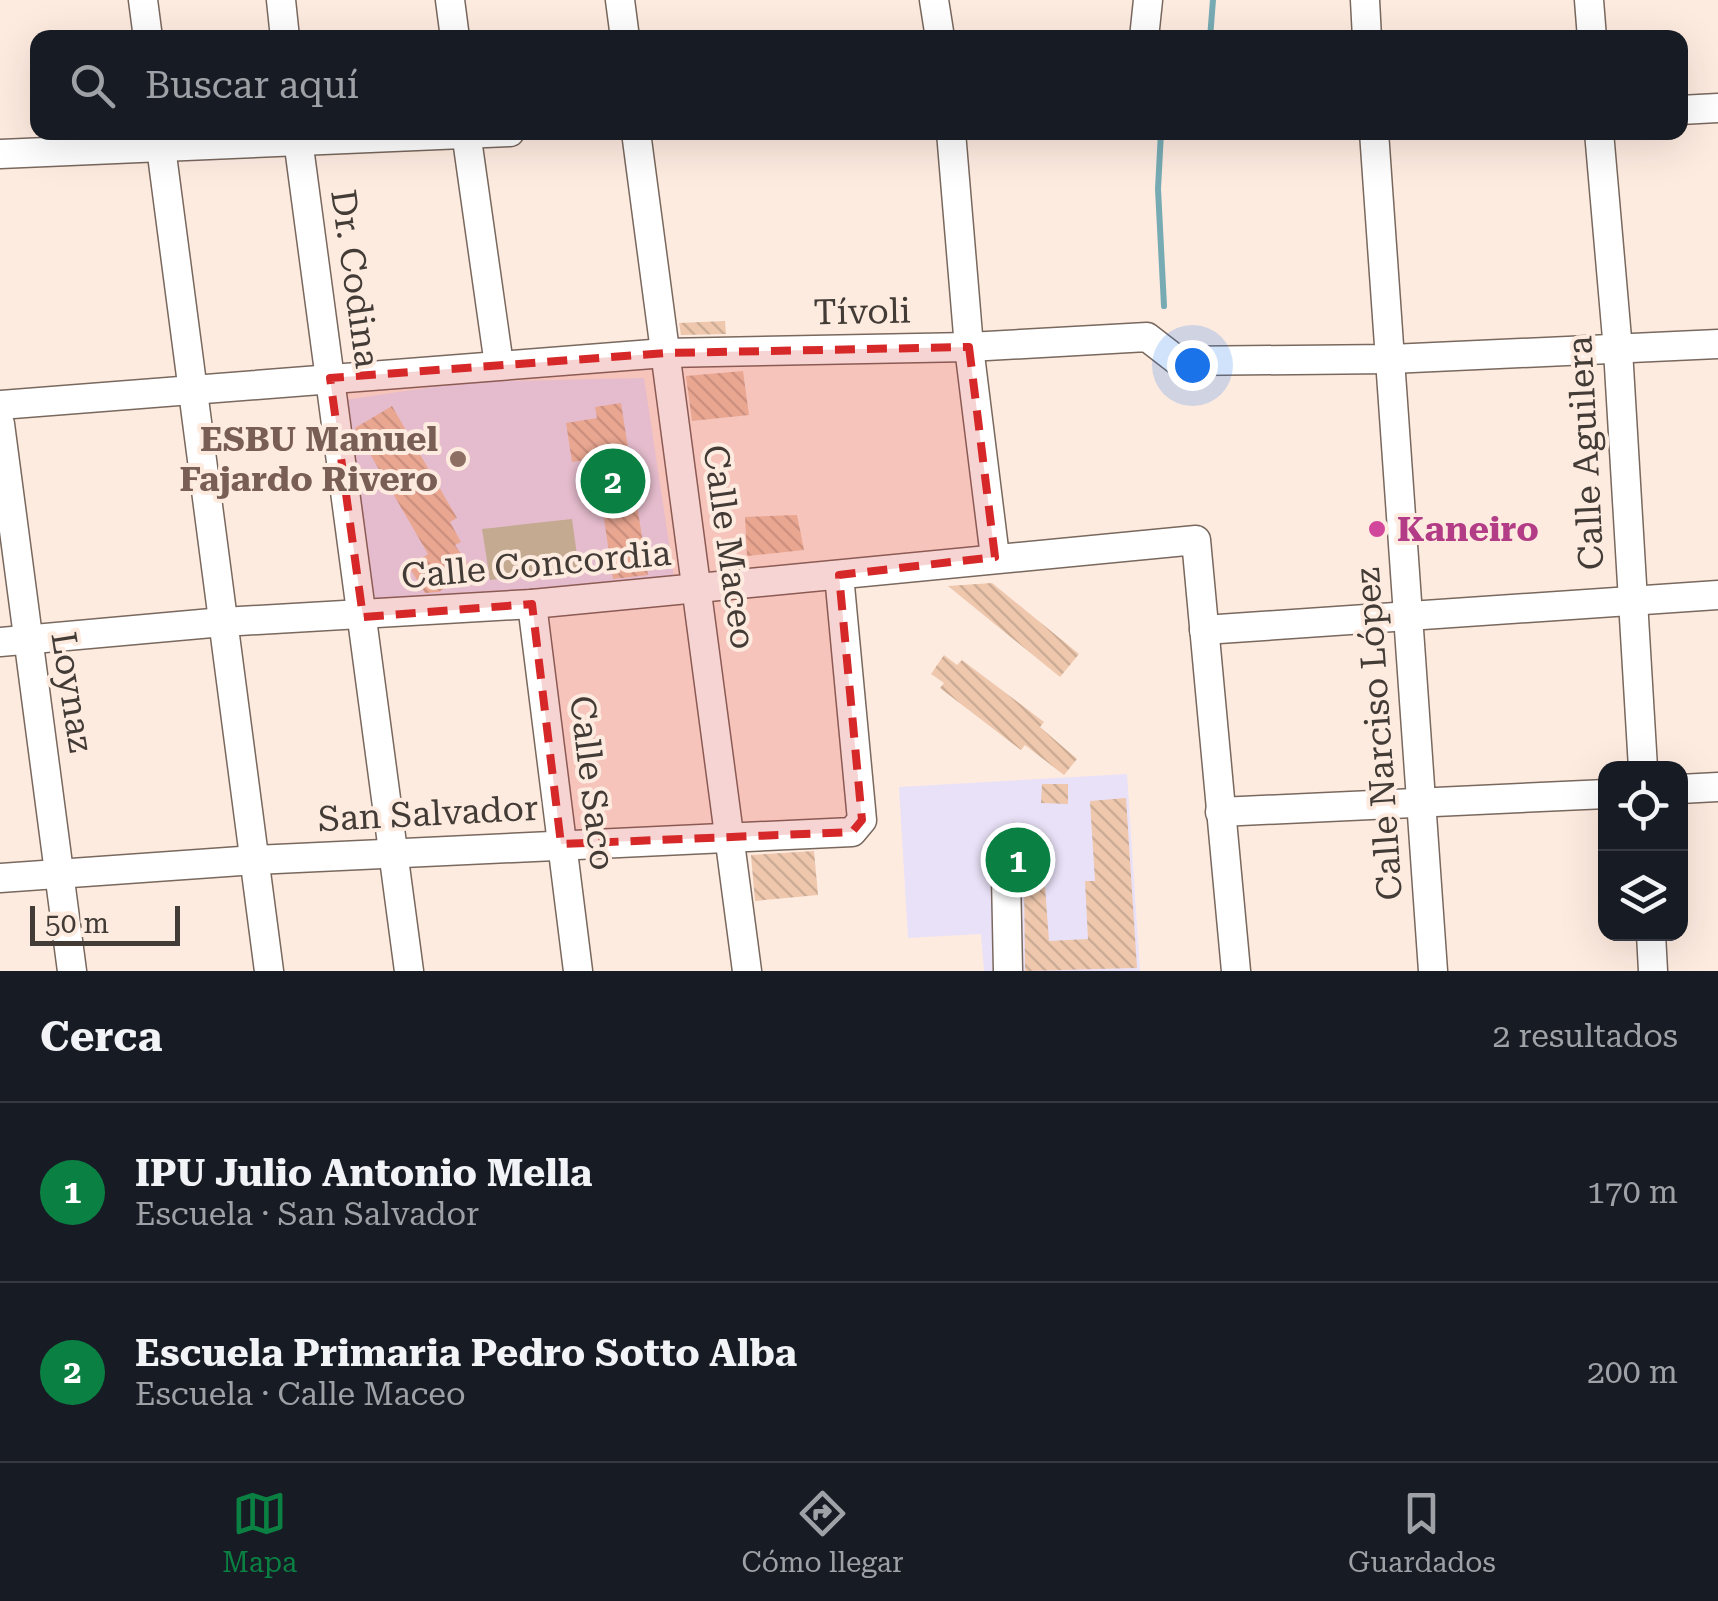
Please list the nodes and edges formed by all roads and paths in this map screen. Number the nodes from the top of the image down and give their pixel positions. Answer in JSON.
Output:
{"nodes":[{"id":1,"x":144,"y":0,"type":"edge"},
{"id":2,"x":281,"y":0,"type":"edge"},
{"id":3,"x":450,"y":0,"type":"edge"},
{"id":4,"x":620,"y":0,"type":"edge"},
{"id":5,"x":934,"y":0,"type":"edge"},
{"id":6,"x":1148,"y":0,"type":"edge"},
{"id":7,"x":1365,"y":0,"type":"edge"},
{"id":8,"x":1590,"y":0,"type":"edge"},
{"id":9,"x":147,"y":30,"type":"edge"},
{"id":10,"x":284,"y":30,"type":"edge"},
{"id":11,"x":454,"y":30,"type":"edge"},
{"id":12,"x":624,"y":30,"type":"edge"},
{"id":13,"x":939,"y":30,"type":"edge"},
{"id":14,"x":1145,"y":30,"type":"edge"},
{"id":15,"x":1367,"y":30,"type":"edge"},
{"id":16,"x":1592,"y":30,"type":"edge"},
{"id":17,"x":1718,"y":108,"type":"edge"},
{"id":18,"x":1688,"y":110,"type":"edge"},
{"id":19,"x":140,"y":140,"type":"edge"},
{"id":20,"x":160,"y":140,"type":"edge"},
{"id":21,"x":299,"y":140,"type":"edge"},
{"id":22,"x":467,"y":140,"type":"edge"},
{"id":23,"x":637,"y":140,"type":"edge"},
{"id":24,"x":953,"y":140,"type":"edge"},
{"id":25,"x":1375,"y":140,"type":"edge"},
{"id":26,"x":1600,"y":140,"type":"edge"},
{"id":27,"x":0,"y":154,"type":"edge"},
{"id":28,"x":1718,"y":344,"type":"edge"},
{"id":29,"x":970,"y":347,"type":"junction"},
{"id":30,"x":1618,"y":350,"type":"junction"},
{"id":31,"x":665,"y":354,"type":"junction"},
{"id":32,"x":1391,"y":359,"type":"junction"},
{"id":33,"x":499,"y":364,"type":"junction"},
{"id":34,"x":330,"y":378,"type":"junction"},
{"id":35,"x":193,"y":390,"type":"junction"},
{"id":36,"x":0,"y":404,"type":"edge"},
{"id":37,"x":0,"y":424,"type":"edge"},
{"id":38,"x":995,"y":557,"type":"junction"},
{"id":39,"x":839,"y":574,"type":"junction"},
{"id":40,"x":697,"y":590,"type":"junction"},
{"id":41,"x":1718,"y":596,"type":"edge"},
{"id":42,"x":1632,"y":601,"type":"junction"},
{"id":43,"x":532,"y":604,"type":"junction"},
{"id":44,"x":1408,"y":615,"type":"junction"},
{"id":45,"x":363,"y":616,"type":"junction"},
{"id":46,"x":223,"y":622,"type":"junction"},
{"id":47,"x":1204,"y":630,"type":"junction"},
{"id":48,"x":13,"y":642,"type":"edge"},
{"id":49,"x":1643,"y":761,"type":"edge"},
{"id":50,"x":1718,"y":787,"type":"edge"},
{"id":51,"x":1688,"y":789,"type":"edge"},
{"id":52,"x":1598,"y":794,"type":"edge"},
{"id":53,"x":1422,"y":804,"type":"junction"},
{"id":54,"x":1220,"y":812,"type":"junction"},
{"id":55,"x":732,"y":838,"type":"junction"},
{"id":56,"x":561,"y":844,"type":"junction"},
{"id":57,"x":395,"y":854,"type":"junction"},
{"id":58,"x":255,"y":860,"type":"junction"},
{"id":59,"x":62,"y":872,"type":"junction"},
{"id":60,"x":1006,"y":876,"type":"dead end"},
{"id":61,"x":0,"y":878,"type":"edge"},
{"id":62,"x":1651,"y":941,"type":"edge"},
{"id":63,"x":72,"y":971,"type":"edge"},
{"id":64,"x":268,"y":971,"type":"edge"},
{"id":65,"x":409,"y":971,"type":"edge"},
{"id":66,"x":578,"y":971,"type":"edge"},
{"id":67,"x":747,"y":971,"type":"edge"},
{"id":68,"x":1008,"y":971,"type":"edge"},
{"id":69,"x":1236,"y":971,"type":"edge"},
{"id":70,"x":1433,"y":971,"type":"edge"},
{"id":71,"x":1653,"y":971,"type":"edge"}],
"edges":[{"from":1,"to":9,"type":"street"},
{"from":2,"to":10,"type":"street"},
{"from":3,"to":11,"type":"street"},
{"from":4,"to":12,"type":"street"},
{"from":5,"to":13,"type":"street"},
{"from":6,"to":14,"type":"street"},
{"from":7,"to":15,"type":"street"},
{"from":8,"to":16,"type":"street"},
{"from":17,"to":18,"type":"street"},
{"from":19,"to":27,"type":"street"},
{"from":20,"to":35,"type":"street"},
{"from":21,"to":34,"type":"street","name":"Dr. Codina"},
{"from":22,"to":33,"type":"street"},
{"from":23,"to":31,"type":"street","name":"Calle Maceo"},
{"from":24,"to":29,"type":"street"},
{"from":25,"to":32,"type":"street","name":"Calle Narciso López"},
{"from":26,"to":30,"type":"street","name":"Calle Aguilera"},
{"from":28,"to":30,"type":"street","name":"Tívoli"},
{"from":29,"to":31,"type":"street","name":"Tívoli"},
{"from":29,"to":32,"type":"street","name":"Tívoli"},
{"from":29,"to":38,"type":"street"},
{"from":30,"to":32,"type":"street","name":"Tívoli"},
{"from":30,"to":42,"type":"street","name":"Calle Aguilera"},
{"from":31,"to":33,"type":"street","name":"Tívoli"},
{"from":31,"to":40,"type":"street","name":"Calle Maceo"},
{"from":32,"to":44,"type":"street","name":"Calle Narciso López"},
{"from":33,"to":34,"type":"street","name":"Tívoli"},
{"from":34,"to":35,"type":"street","name":"Tívoli"},
{"from":34,"to":45,"type":"street","name":"Dr. Codina"},
{"from":35,"to":36,"type":"street","name":"Tívoli"},
{"from":35,"to":46,"type":"street"},
{"from":37,"to":48,"type":"street","name":"Loynaz"},
{"from":38,"to":39,"type":"street","name":"Calle Concordia"},
{"from":38,"to":47,"type":"street","name":"Calle Concordia"},
{"from":39,"to":40,"type":"street","name":"Calle Concordia"},
{"from":39,"to":55,"type":"street","name":"San Salvador"},
{"from":40,"to":43,"type":"street","name":"Calle Concordia"},
{"from":40,"to":55,"type":"street","name":"Calle Maceo"},
{"from":41,"to":42,"type":"street"},
{"from":42,"to":44,"type":"street"},
{"from":42,"to":49,"type":"street","name":"Calle Aguilera"},
{"from":43,"to":45,"type":"street","name":"Calle Concordia"},
{"from":43,"to":56,"type":"street","name":"Calle Saco"},
{"from":44,"to":47,"type":"street"},
{"from":44,"to":53,"type":"street","name":"Calle Narciso López"},
{"from":45,"to":46,"type":"street","name":"Calle Concordia"},
{"from":45,"to":57,"type":"street","name":"Dr. Codina"},
{"from":46,"to":48,"type":"street","name":"Calle Concordia"},
{"from":46,"to":58,"type":"street"},
{"from":47,"to":54,"type":"street"},
{"from":48,"to":59,"type":"street","name":"Loynaz"},
{"from":50,"to":51,"type":"street"},
{"from":52,"to":53,"type":"street"},
{"from":53,"to":54,"type":"street"},
{"from":53,"to":70,"type":"street","name":"Calle Narciso López"},
{"from":54,"to":69,"type":"street"},
{"from":55,"to":56,"type":"street","name":"San Salvador"},
{"from":55,"to":67,"type":"street","name":"Calle Maceo"},
{"from":56,"to":57,"type":"street","name":"San Salvador"},
{"from":56,"to":66,"type":"street","name":"Calle Saco"},
{"from":57,"to":58,"type":"street","name":"San Salvador"},
{"from":57,"to":65,"type":"street","name":"Dr. Codina"},
{"from":58,"to":59,"type":"street","name":"San Salvador"},
{"from":58,"to":64,"type":"street"},
{"from":59,"to":61,"type":"street","name":"San Salvador"},
{"from":59,"to":63,"type":"street","name":"Loynaz"},
{"from":60,"to":68,"type":"street"},
{"from":62,"to":71,"type":"street"}]}
